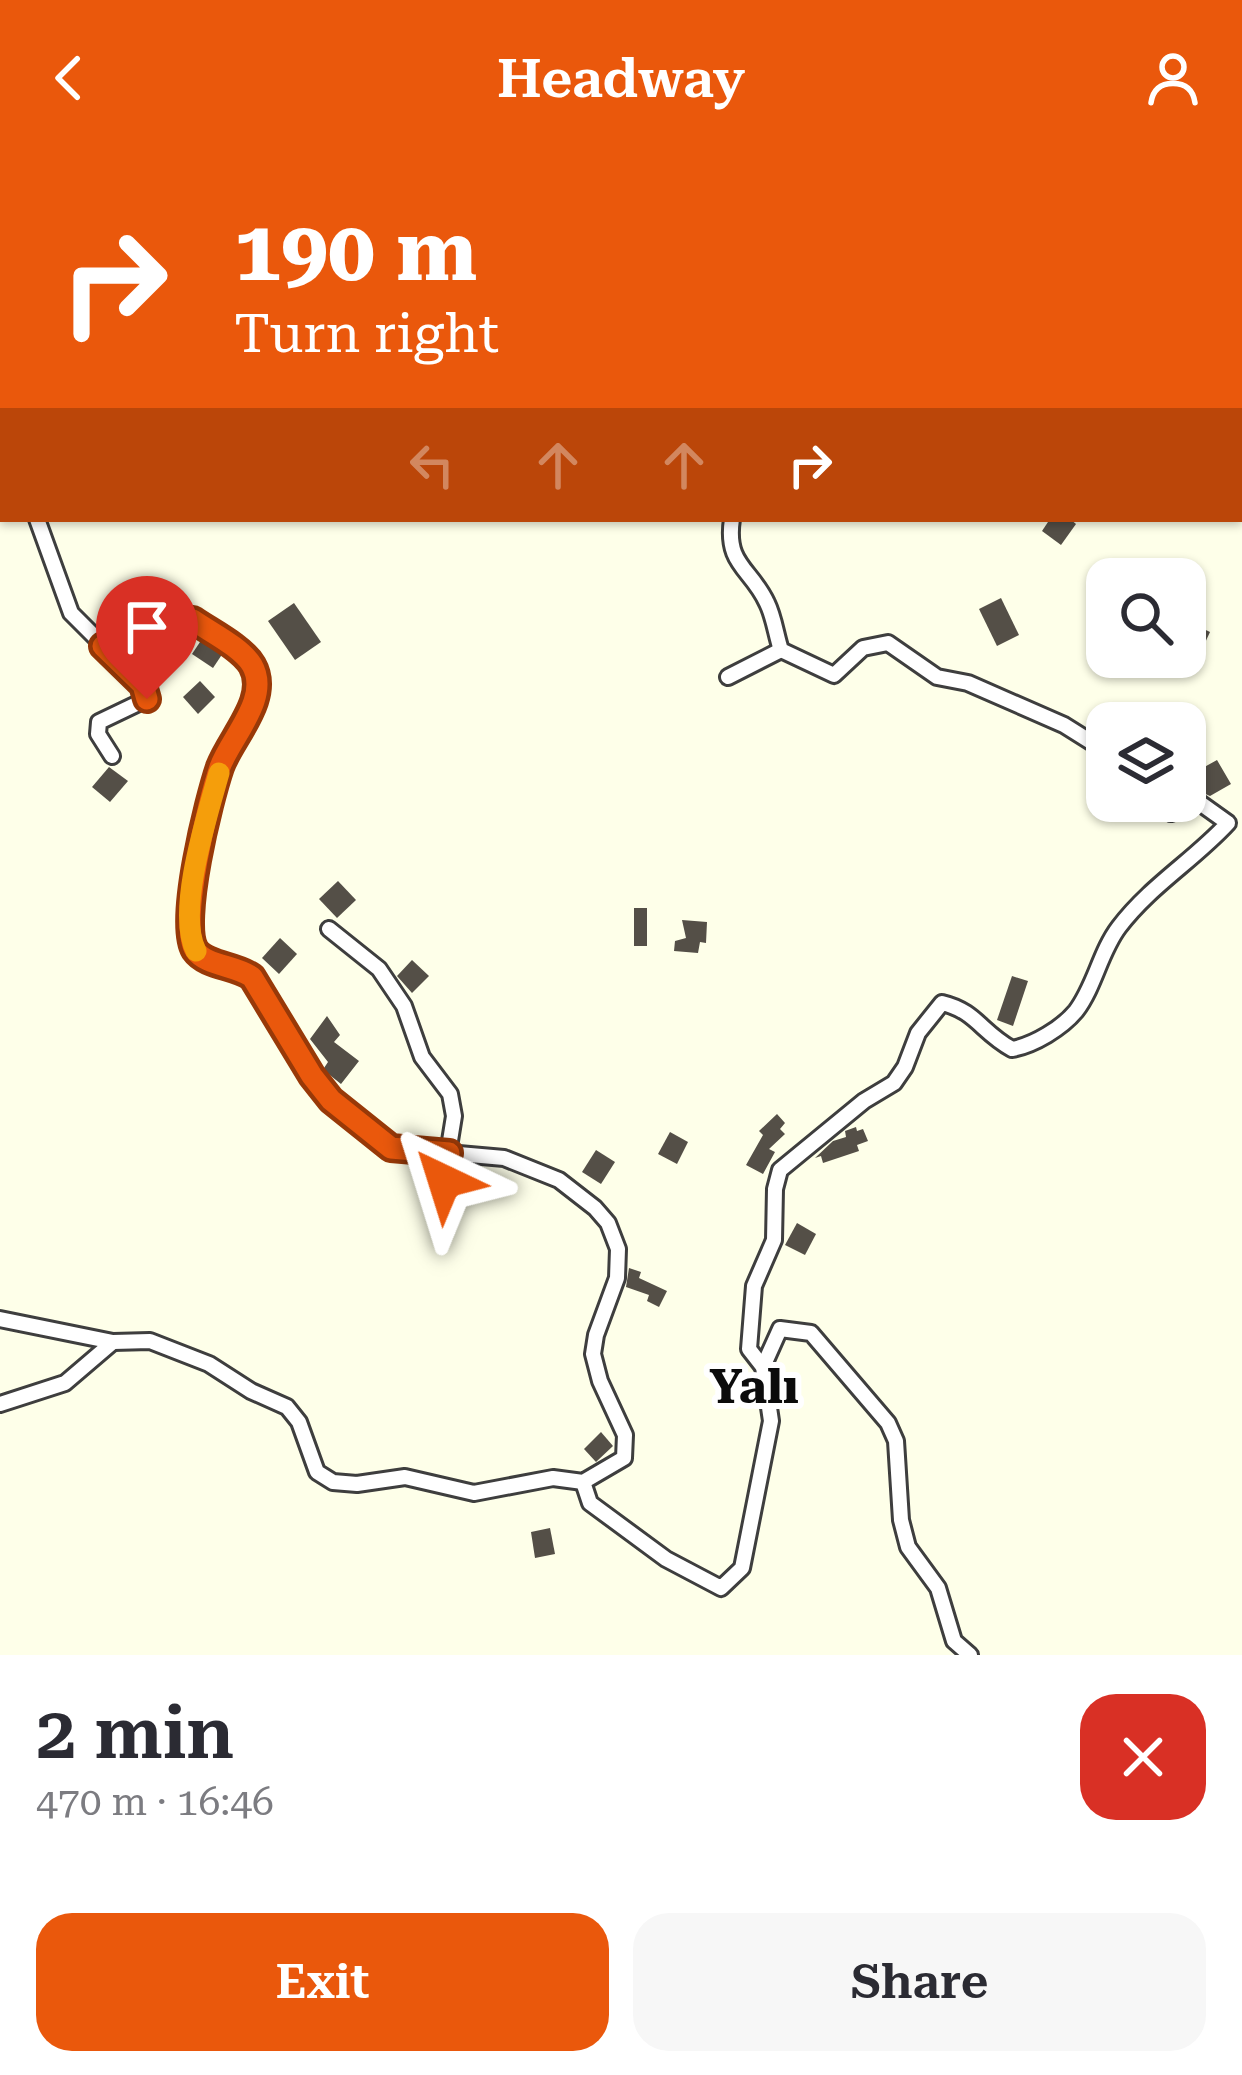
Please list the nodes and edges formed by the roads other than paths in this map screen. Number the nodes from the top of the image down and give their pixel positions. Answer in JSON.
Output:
{"nodes":[{"id":1,"x":38,"y":522,"type":"edge"},
{"id":2,"x":732,"y":522,"type":"edge"},
{"id":3,"x":103,"y":646,"type":"junction"},
{"id":4,"x":781,"y":650,"type":"junction"},
{"id":5,"x":728,"y":677,"type":"dead end"},
{"id":6,"x":1086,"y":738,"type":"edge"},
{"id":7,"x":112,"y":756,"type":"dead end"},
{"id":8,"x":1206,"y":807,"type":"edge"},
{"id":9,"x":329,"y":929,"type":"dead end"},
{"id":10,"x":449,"y":1153,"type":"junction"},
{"id":11,"x":439,"y":1209,"type":"dead end"},
{"id":12,"x":0,"y":1319,"type":"edge"},
{"id":13,"x":113,"y":1342,"type":"junction"},
{"id":14,"x":763,"y":1367,"type":"junction"},
{"id":15,"x":0,"y":1405,"type":"edge"},
{"id":16,"x":584,"y":1482,"type":"junction"},
{"id":17,"x":970,"y":1655,"type":"edge"}],
"edges":[{"from":1,"to":3,"type":"street"},
{"from":2,"to":4,"type":"street"},
{"from":3,"to":7,"type":"street"},
{"from":3,"to":10,"type":"street"},
{"from":4,"to":5,"type":"street"},
{"from":4,"to":6,"type":"street"},
{"from":8,"to":14,"type":"street"},
{"from":9,"to":10,"type":"street"},
{"from":10,"to":11,"type":"street"},
{"from":10,"to":16,"type":"street"},
{"from":12,"to":13,"type":"street"},
{"from":13,"to":15,"type":"street"},
{"from":13,"to":16,"type":"street"},
{"from":14,"to":16,"type":"street"},
{"from":14,"to":17,"type":"street"}]}
